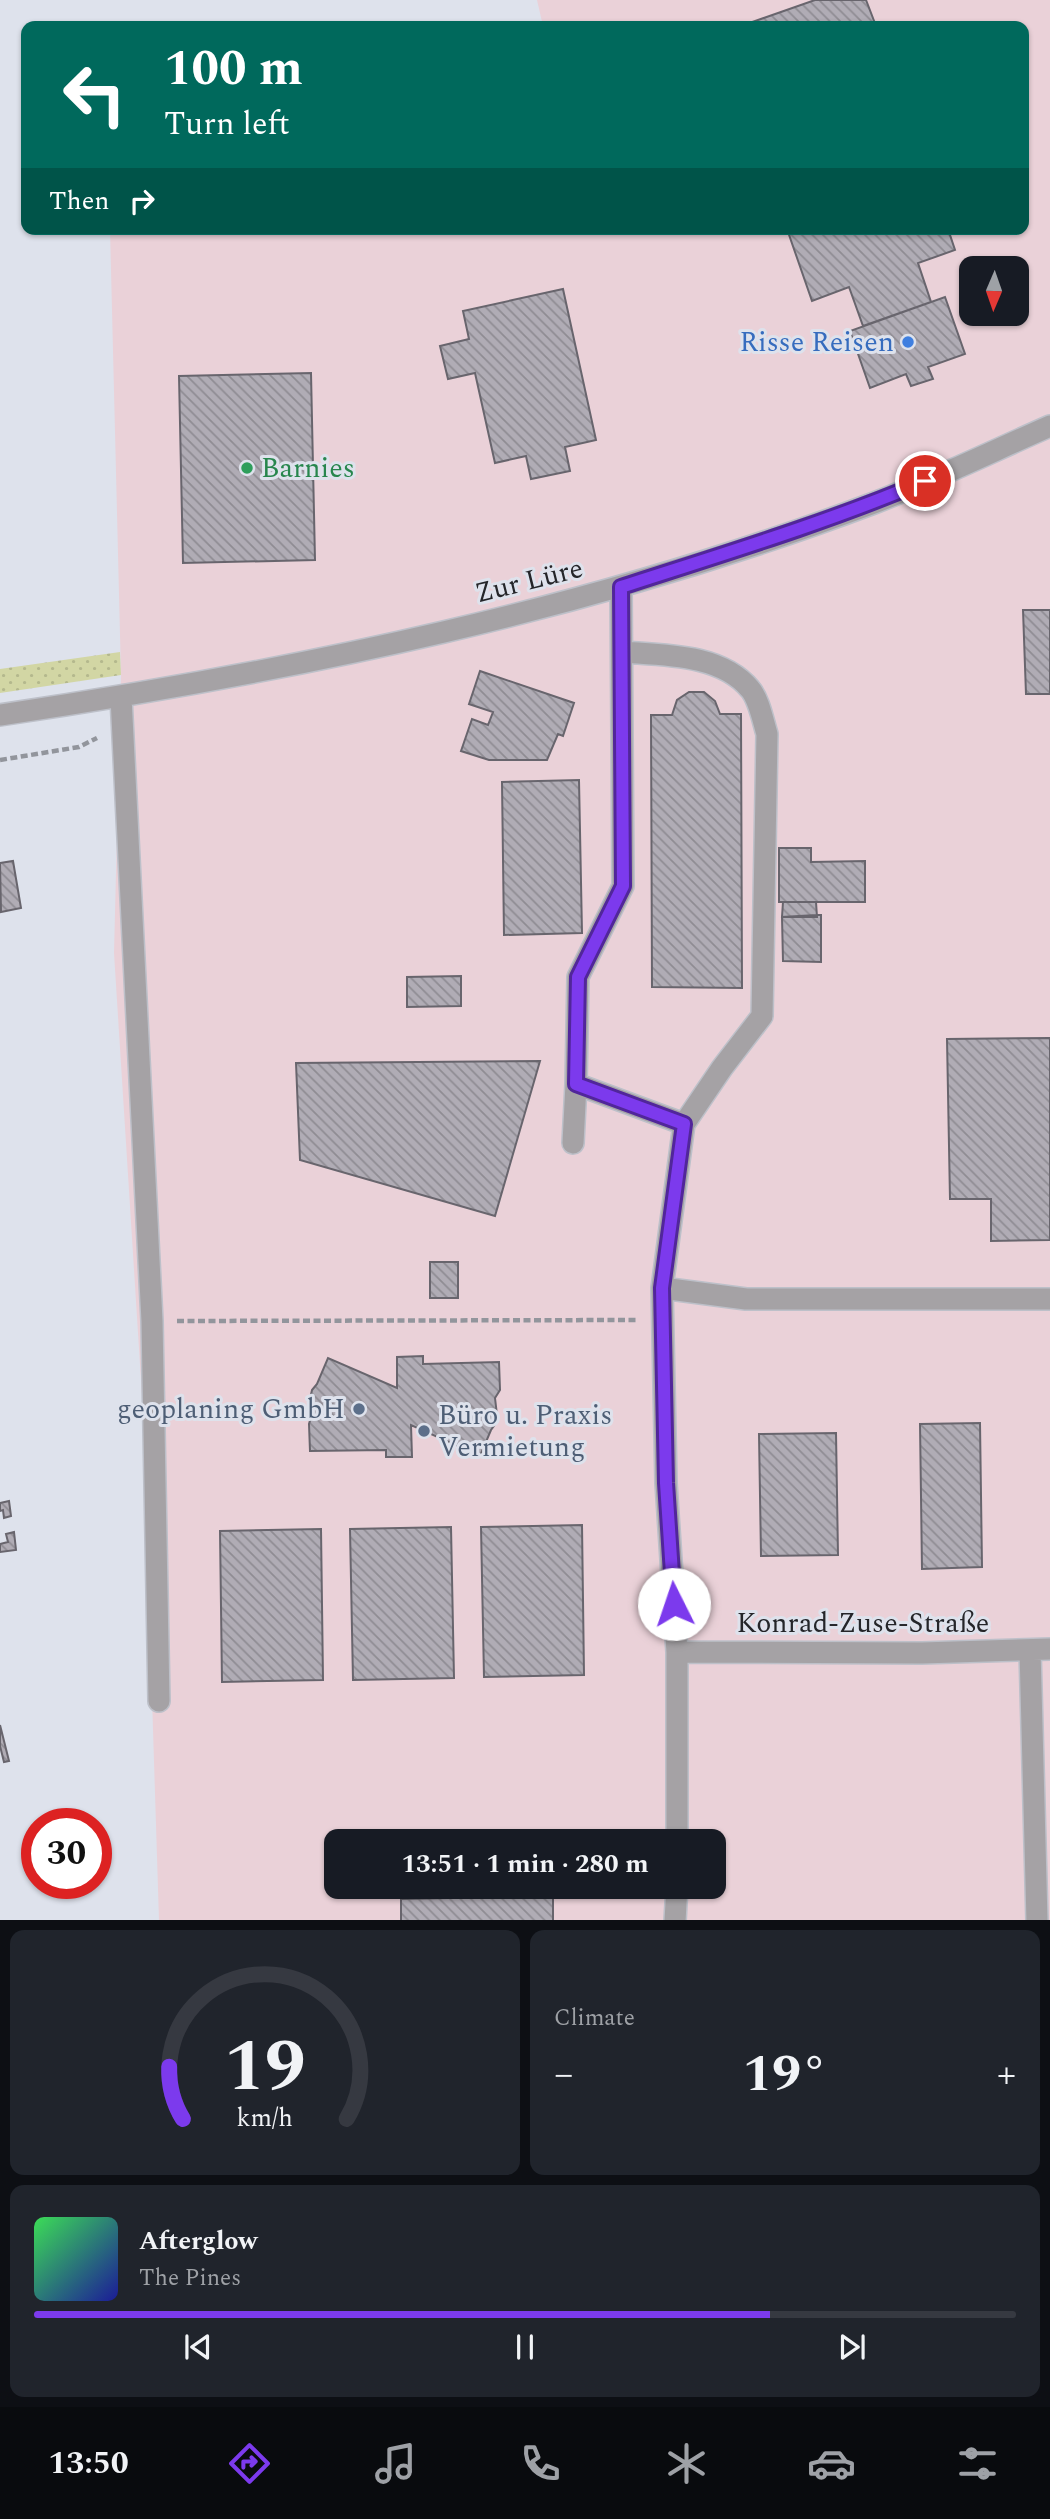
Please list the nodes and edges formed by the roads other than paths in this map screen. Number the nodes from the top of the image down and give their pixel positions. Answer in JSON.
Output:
{"nodes":[{"id":1,"x":1050,"y":426,"type":"edge"},
{"id":2,"x":621,"y":587,"type":"junction"},
{"id":3,"x":623,"y":652,"type":"junction"},
{"id":4,"x":121,"y":697,"type":"junction"},
{"id":5,"x":0,"y":715,"type":"edge"},
{"id":6,"x":576,"y":1084,"type":"junction"},
{"id":7,"x":684,"y":1124,"type":"junction"},
{"id":8,"x":573,"y":1143,"type":"dead end"},
{"id":9,"x":662,"y":1288,"type":"junction"},
{"id":10,"x":1050,"y":1299,"type":"edge"},
{"id":11,"x":1040,"y":1649,"type":"edge"},
{"id":12,"x":677,"y":1652,"type":"junction"},
{"id":13,"x":159,"y":1701,"type":"dead end"},
{"id":14,"x":677,"y":1829,"type":"edge"},
{"id":15,"x":676,"y":1899,"type":"edge"},
{"id":16,"x":675,"y":1920,"type":"edge"},
{"id":17,"x":1037,"y":1920,"type":"edge"}],
"edges":[{"from":1,"to":2,"type":"street","name":"Zur Lüre"},
{"from":2,"to":3,"type":"street"},
{"from":2,"to":4,"type":"street","name":"Zur Lüre"},
{"from":3,"to":6,"type":"street"},
{"from":3,"to":7,"type":"street"},
{"from":4,"to":5,"type":"street","name":"Zur Lüre"},
{"from":4,"to":13,"type":"street"},
{"from":6,"to":7,"type":"street"},
{"from":6,"to":8,"type":"street"},
{"from":7,"to":9,"type":"street"},
{"from":9,"to":10,"type":"street"},
{"from":9,"to":12,"type":"street"},
{"from":11,"to":12,"type":"street","name":"Konrad-Zuse-Straße"},
{"from":11,"to":17,"type":"street"},
{"from":12,"to":14,"type":"street"},
{"from":15,"to":16,"type":"street"}]}
